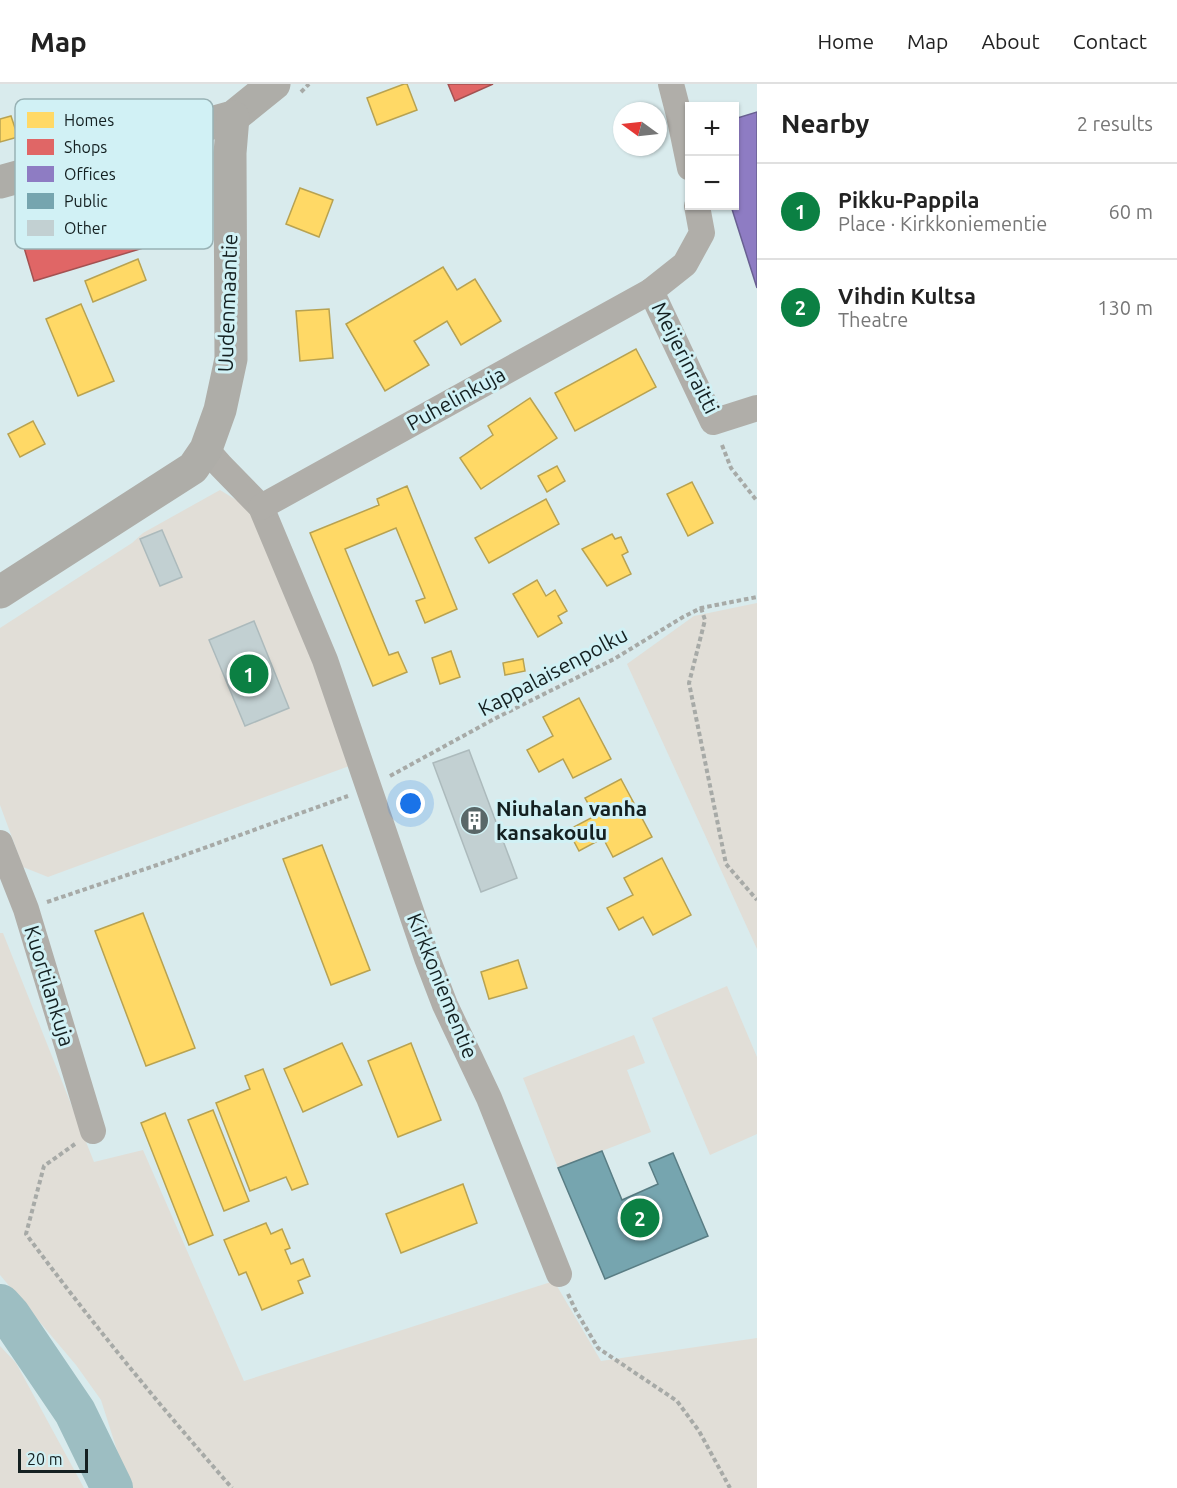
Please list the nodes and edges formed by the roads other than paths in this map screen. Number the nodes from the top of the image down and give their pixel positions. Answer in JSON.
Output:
{"nodes":[{"id":1,"x":671,"y":84,"type":"edge"},
{"id":2,"x":264,"y":88,"type":"edge"},
{"id":3,"x":232,"y":117,"type":"junction"},
{"id":4,"x":213,"y":122,"type":"edge"},
{"id":5,"x":688,"y":156,"type":"edge"},
{"id":6,"x":15,"y":178,"type":"edge"},
{"id":7,"x":0,"y":182,"type":"edge"},
{"id":8,"x":698,"y":210,"type":"edge"},
{"id":9,"x":651,"y":291,"type":"junction"},
{"id":10,"x":757,"y":408,"type":"edge"},
{"id":11,"x":206,"y":449,"type":"junction"},
{"id":12,"x":261,"y":507,"type":"junction"},
{"id":13,"x":0,"y":592,"type":"edge"},
{"id":14,"x":0,"y":843,"type":"edge"},
{"id":15,"x":93,"y":1131,"type":"road end"},
{"id":16,"x":559,"y":1274,"type":"road end"}],
"edges":[{"from":1,"to":5,"type":"street"},
{"from":2,"to":3,"type":"street"},
{"from":3,"to":4,"type":"street"},
{"from":3,"to":11,"type":"street","name":"Uudenmaantie"},
{"from":6,"to":7,"type":"street"},
{"from":8,"to":9,"type":"street","name":"Puhelinkuja"},
{"from":9,"to":10,"type":"street","name":"Meijerinraitti"},
{"from":9,"to":12,"type":"street","name":"Puhelinkuja"},
{"from":11,"to":12,"type":"street","name":"Kirkkoniementie"},
{"from":11,"to":13,"type":"street","name":"Uudenmaantie"},
{"from":12,"to":16,"type":"street","name":"Kirkkoniementie"},
{"from":14,"to":15,"type":"street","name":"Kuortilankuja"}]}
